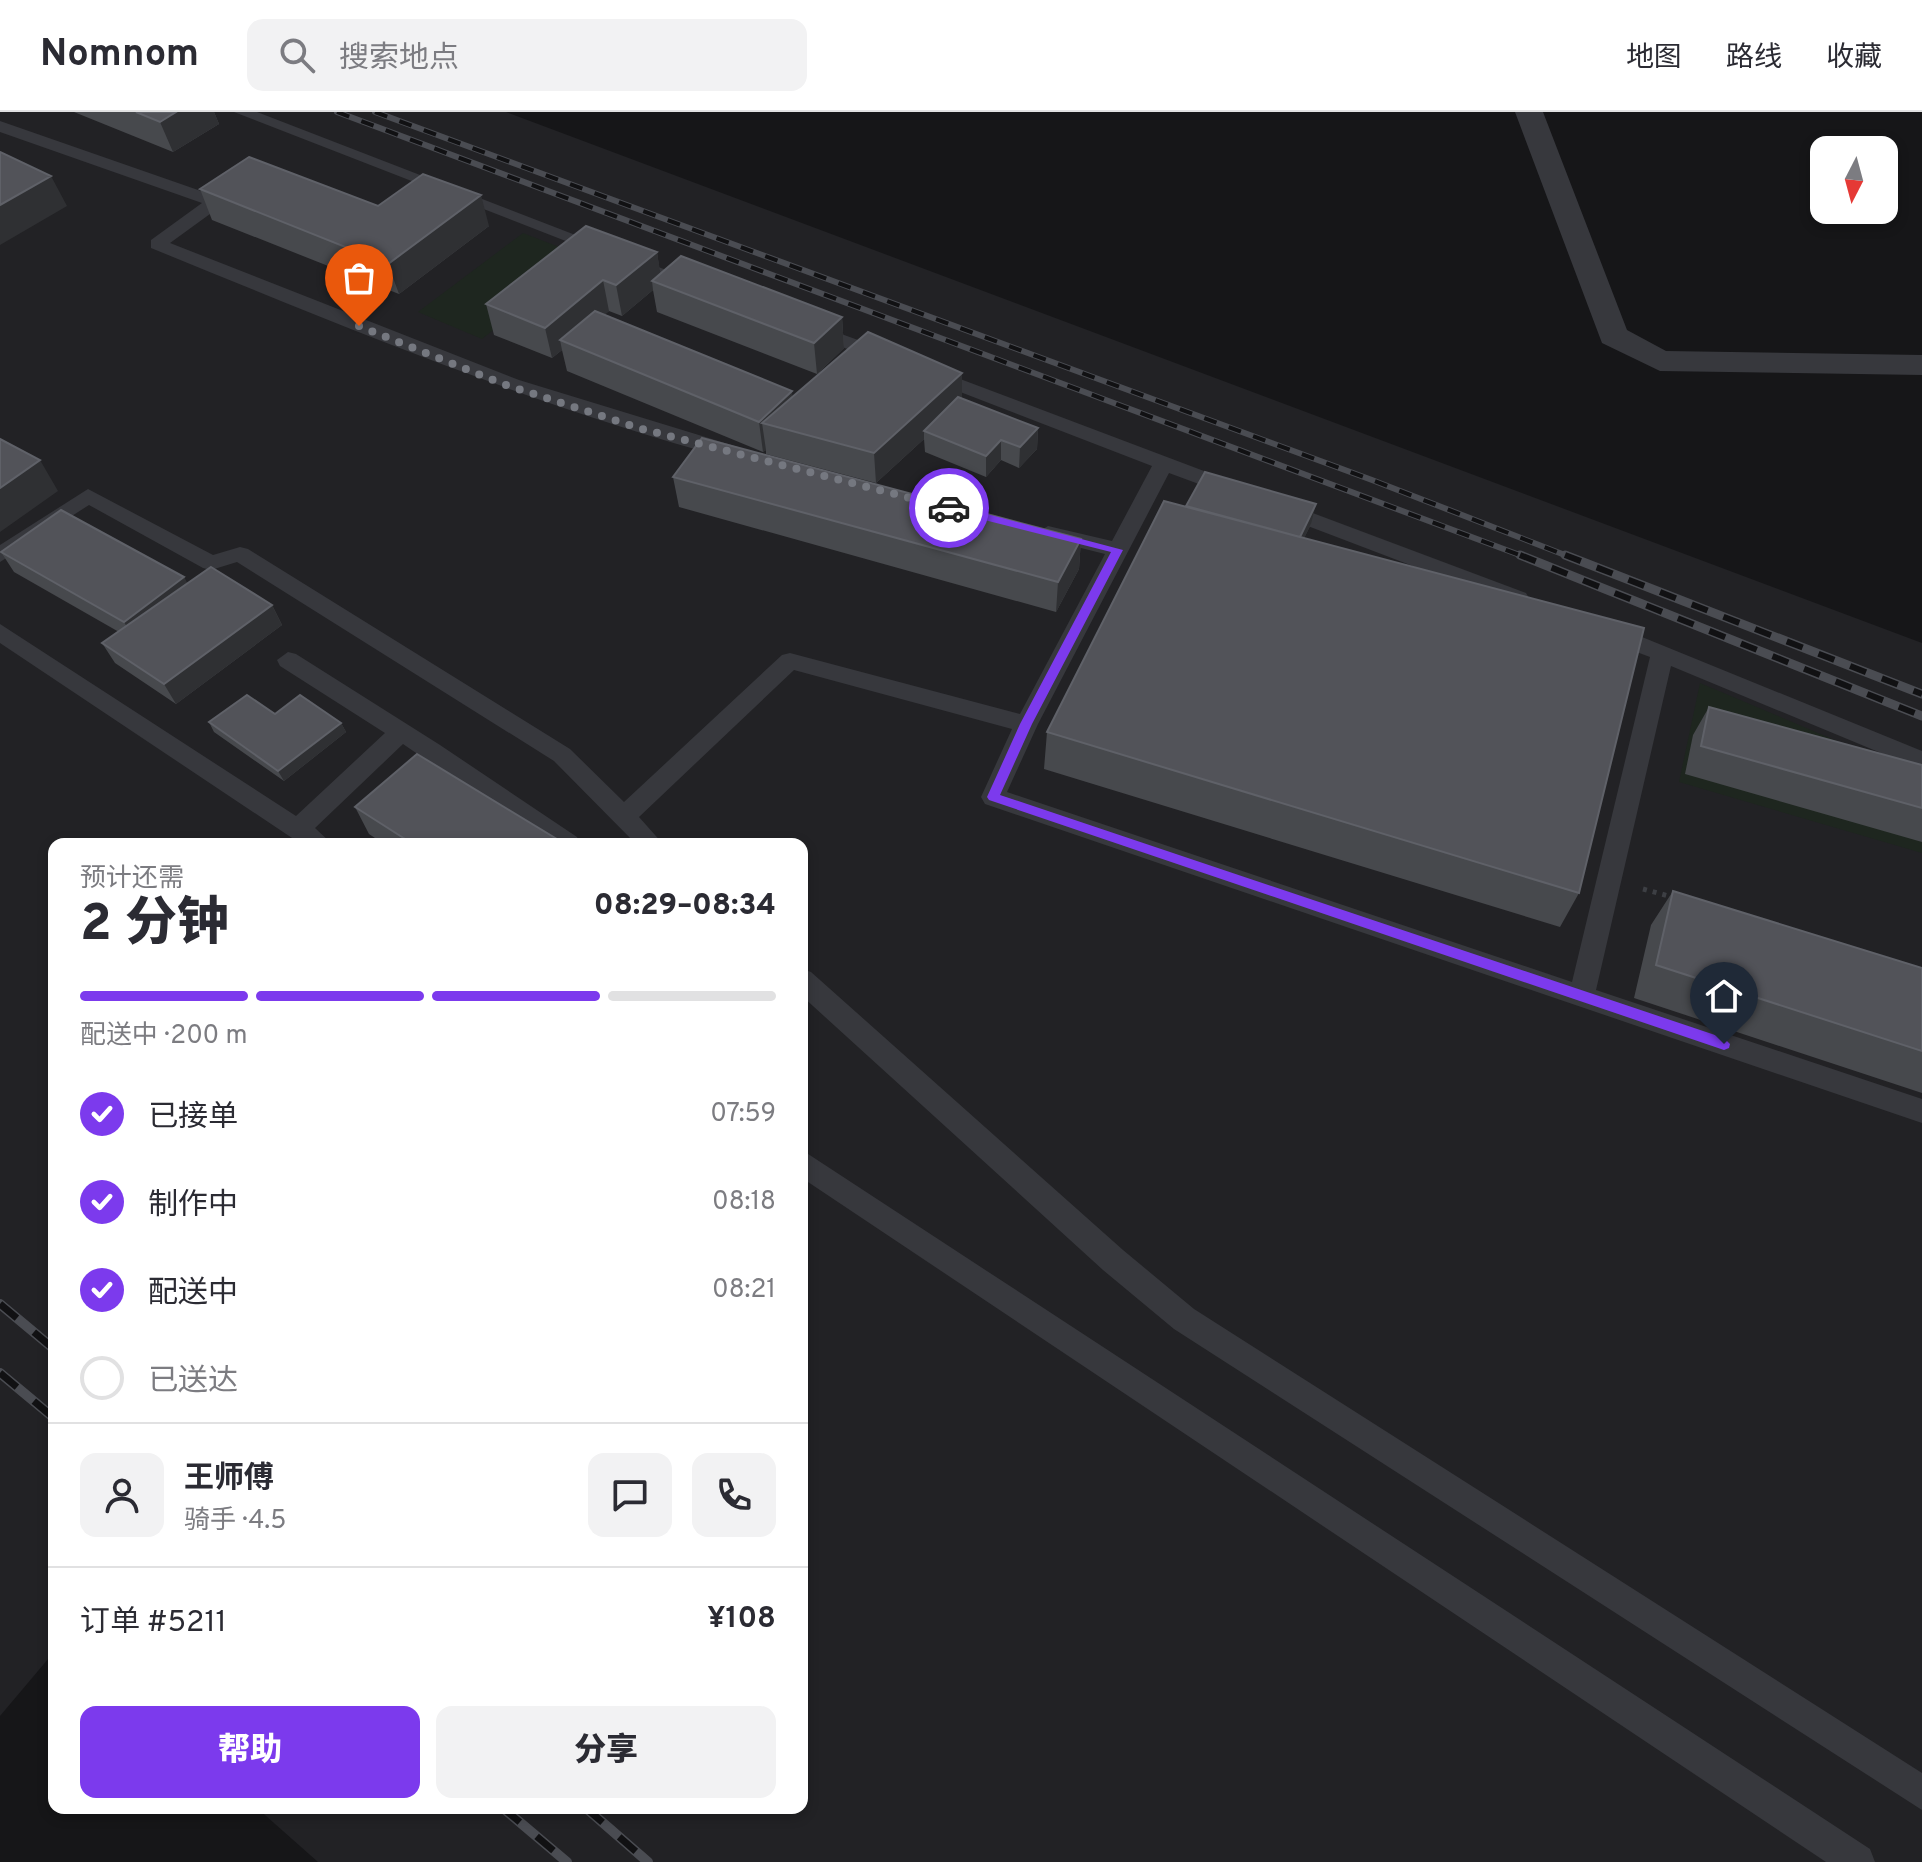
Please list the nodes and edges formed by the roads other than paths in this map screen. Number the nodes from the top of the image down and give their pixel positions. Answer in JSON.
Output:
{"nodes":[{"id":1,"x":242,"y":112,"type":"edge"},
{"id":2,"x":1529,"y":112,"type":"edge"},
{"id":3,"x":0,"y":126,"type":"edge"},
{"id":4,"x":718,"y":293,"type":"edge"},
{"id":5,"x":792,"y":322,"type":"edge"},
{"id":6,"x":1922,"y":365,"type":"edge"},
{"id":7,"x":749,"y":457,"type":"edge"},
{"id":8,"x":1164,"y":463,"type":"junction"},
{"id":9,"x":1026,"y":527,"type":"edge"},
{"id":10,"x":1118,"y":550,"type":"junction"},
{"id":11,"x":0,"y":555,"type":"edge"},
{"id":12,"x":1534,"y":604,"type":"edge"},
{"id":13,"x":1591,"y":626,"type":"edge"},
{"id":14,"x":0,"y":632,"type":"edge"},
{"id":15,"x":1662,"y":654,"type":"junction"},
{"id":16,"x":288,"y":660,"type":"dead end"},
{"id":17,"x":1026,"y":724,"type":"junction"},
{"id":18,"x":400,"y":733,"type":"junction"},
{"id":19,"x":1922,"y":761,"type":"edge"},
{"id":20,"x":622,"y":818,"type":"junction"},
{"id":21,"x":298,"y":829,"type":"junction"},
{"id":22,"x":311,"y":838,"type":"edge"},
{"id":23,"x":559,"y":838,"type":"edge"},
{"id":24,"x":644,"y":838,"type":"edge"},
{"id":25,"x":808,"y":985,"type":"edge"},
{"id":26,"x":1582,"y":996,"type":"junction"},
{"id":27,"x":1922,"y":1111,"type":"edge"},
{"id":28,"x":808,"y":1167,"type":"edge"},
{"id":29,"x":1922,"y":1793,"type":"edge"},
{"id":30,"x":1857,"y":1862,"type":"edge"}],
"edges":[{"from":1,"to":4,"type":"lane"},
{"from":2,"to":6,"type":"street"},
{"from":3,"to":7,"type":"lane"},
{"from":5,"to":8,"type":"lane"},
{"from":8,"to":10,"type":"lane"},
{"from":8,"to":12,"type":"lane"},
{"from":9,"to":10,"type":"lane"},
{"from":10,"to":17,"type":"lane"},
{"from":11,"to":20,"type":"lane"},
{"from":13,"to":15,"type":"lane"},
{"from":14,"to":21,"type":"lane"},
{"from":15,"to":19,"type":"lane"},
{"from":15,"to":26,"type":"lane"},
{"from":16,"to":18,"type":"lane"},
{"from":17,"to":20,"type":"lane"},
{"from":17,"to":26,"type":"lane"},
{"from":18,"to":21,"type":"lane"},
{"from":18,"to":23,"type":"lane"},
{"from":20,"to":24,"type":"lane"},
{"from":21,"to":22,"type":"lane"},
{"from":25,"to":29,"type":"lane"},
{"from":26,"to":27,"type":"lane"},
{"from":28,"to":30,"type":"lane"}]}
